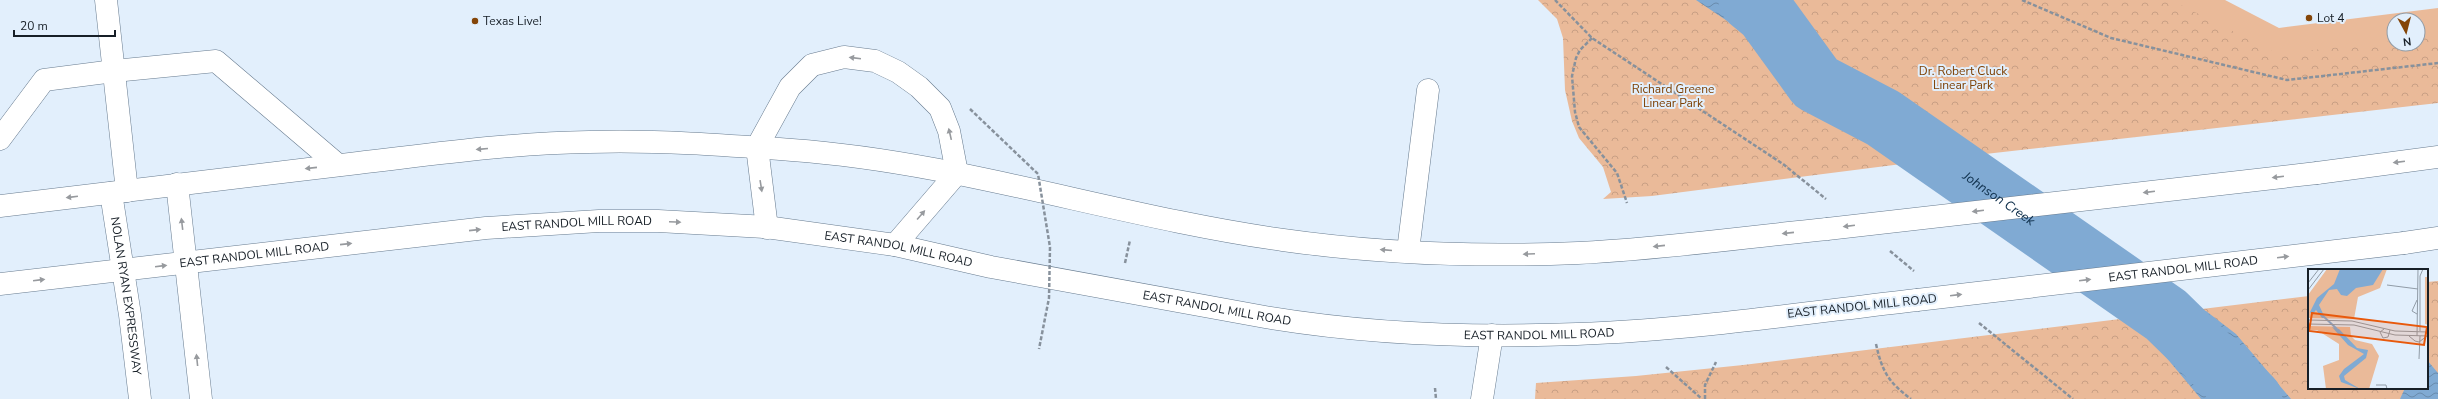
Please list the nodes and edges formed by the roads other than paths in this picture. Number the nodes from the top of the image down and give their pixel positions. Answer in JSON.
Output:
{"nodes":[{"id":1,"x":106,"y":0,"type":"edge"},
{"id":2,"x":114,"y":71,"type":"junction"},
{"id":3,"x":1428,"y":90,"type":"dead end"},
{"id":4,"x":0,"y":139,"type":"edge"},
{"id":5,"x":757,"y":147,"type":"junction"},
{"id":6,"x":2438,"y":157,"type":"edge"},
{"id":7,"x":338,"y":165,"type":"junction"},
{"id":8,"x":957,"y":173,"type":"junction"},
{"id":9,"x":177,"y":184,"type":"junction"},
{"id":10,"x":119,"y":192,"type":"junction"},
{"id":11,"x":0,"y":206,"type":"edge"},
{"id":12,"x":767,"y":228,"type":"junction"},
{"id":13,"x":2438,"y":238,"type":"edge"},
{"id":14,"x":2404,"y":243,"type":"junction"},
{"id":15,"x":895,"y":244,"type":"junction"},
{"id":16,"x":2438,"y":245,"type":"edge"},
{"id":17,"x":1408,"y":251,"type":"junction"},
{"id":18,"x":186,"y":263,"type":"junction"},
{"id":19,"x":122,"y":270,"type":"junction"},
{"id":20,"x":0,"y":284,"type":"edge"},
{"id":21,"x":1492,"y":335,"type":"junction"},
{"id":22,"x":140,"y":399,"type":"edge"},
{"id":23,"x":201,"y":399,"type":"edge"},
{"id":24,"x":1482,"y":399,"type":"edge"}],
"edges":[{"from":1,"to":2,"type":"main road","name":"NOLAN RYAN EXPRESSWAY"},
{"from":2,"to":4,"type":"main road"},
{"from":2,"to":7,"type":"main road"},
{"from":2,"to":10,"type":"main road","name":"NOLAN RYAN EXPRESSWAY"},
{"from":3,"to":17,"type":"main road"},
{"from":5,"to":7,"type":"main road","one_way":true},
{"from":5,"to":8,"type":"main road"},
{"from":8,"to":5,"type":"main road","one_way":true},
{"from":5,"to":12,"type":"main road","one_way":true},
{"from":6,"to":17,"type":"main road","one_way":true,"bridge":true},
{"from":7,"to":9,"type":"main road","one_way":true},
{"from":15,"to":8,"type":"main road","one_way":true},
{"from":17,"to":8,"type":"main road","one_way":true},
{"from":9,"to":10,"type":"main road"},
{"from":18,"to":9,"type":"main road","one_way":true},
{"from":10,"to":11,"type":"main road","one_way":true},
{"from":10,"to":19,"type":"main road","name":"NOLAN RYAN EXPRESSWAY"},
{"from":12,"to":15,"type":"main road","name":"EAST RANDOL MILL ROAD"},
{"from":18,"to":12,"type":"main road","name":"EAST RANDOL MILL ROAD","one_way":true},
{"from":13,"to":14,"type":"main road","name":"EAST RANDOL MILL ROAD"},
{"from":14,"to":16,"type":"main road"},
{"from":21,"to":14,"type":"main road","name":"EAST RANDOL MILL ROAD","one_way":true,"bridge":true},
{"from":15,"to":21,"type":"main road","name":"EAST RANDOL MILL ROAD"},
{"from":19,"to":18,"type":"main road","name":"EAST RANDOL MILL ROAD","one_way":true},
{"from":23,"to":18,"type":"main road","one_way":true},
{"from":20,"to":19,"type":"main road","name":"EAST RANDOL MILL ROAD","one_way":true},
{"from":19,"to":22,"type":"main road","name":"NOLAN RYAN EXPRESSWAY"},
{"from":21,"to":24,"type":"main road"}]}
